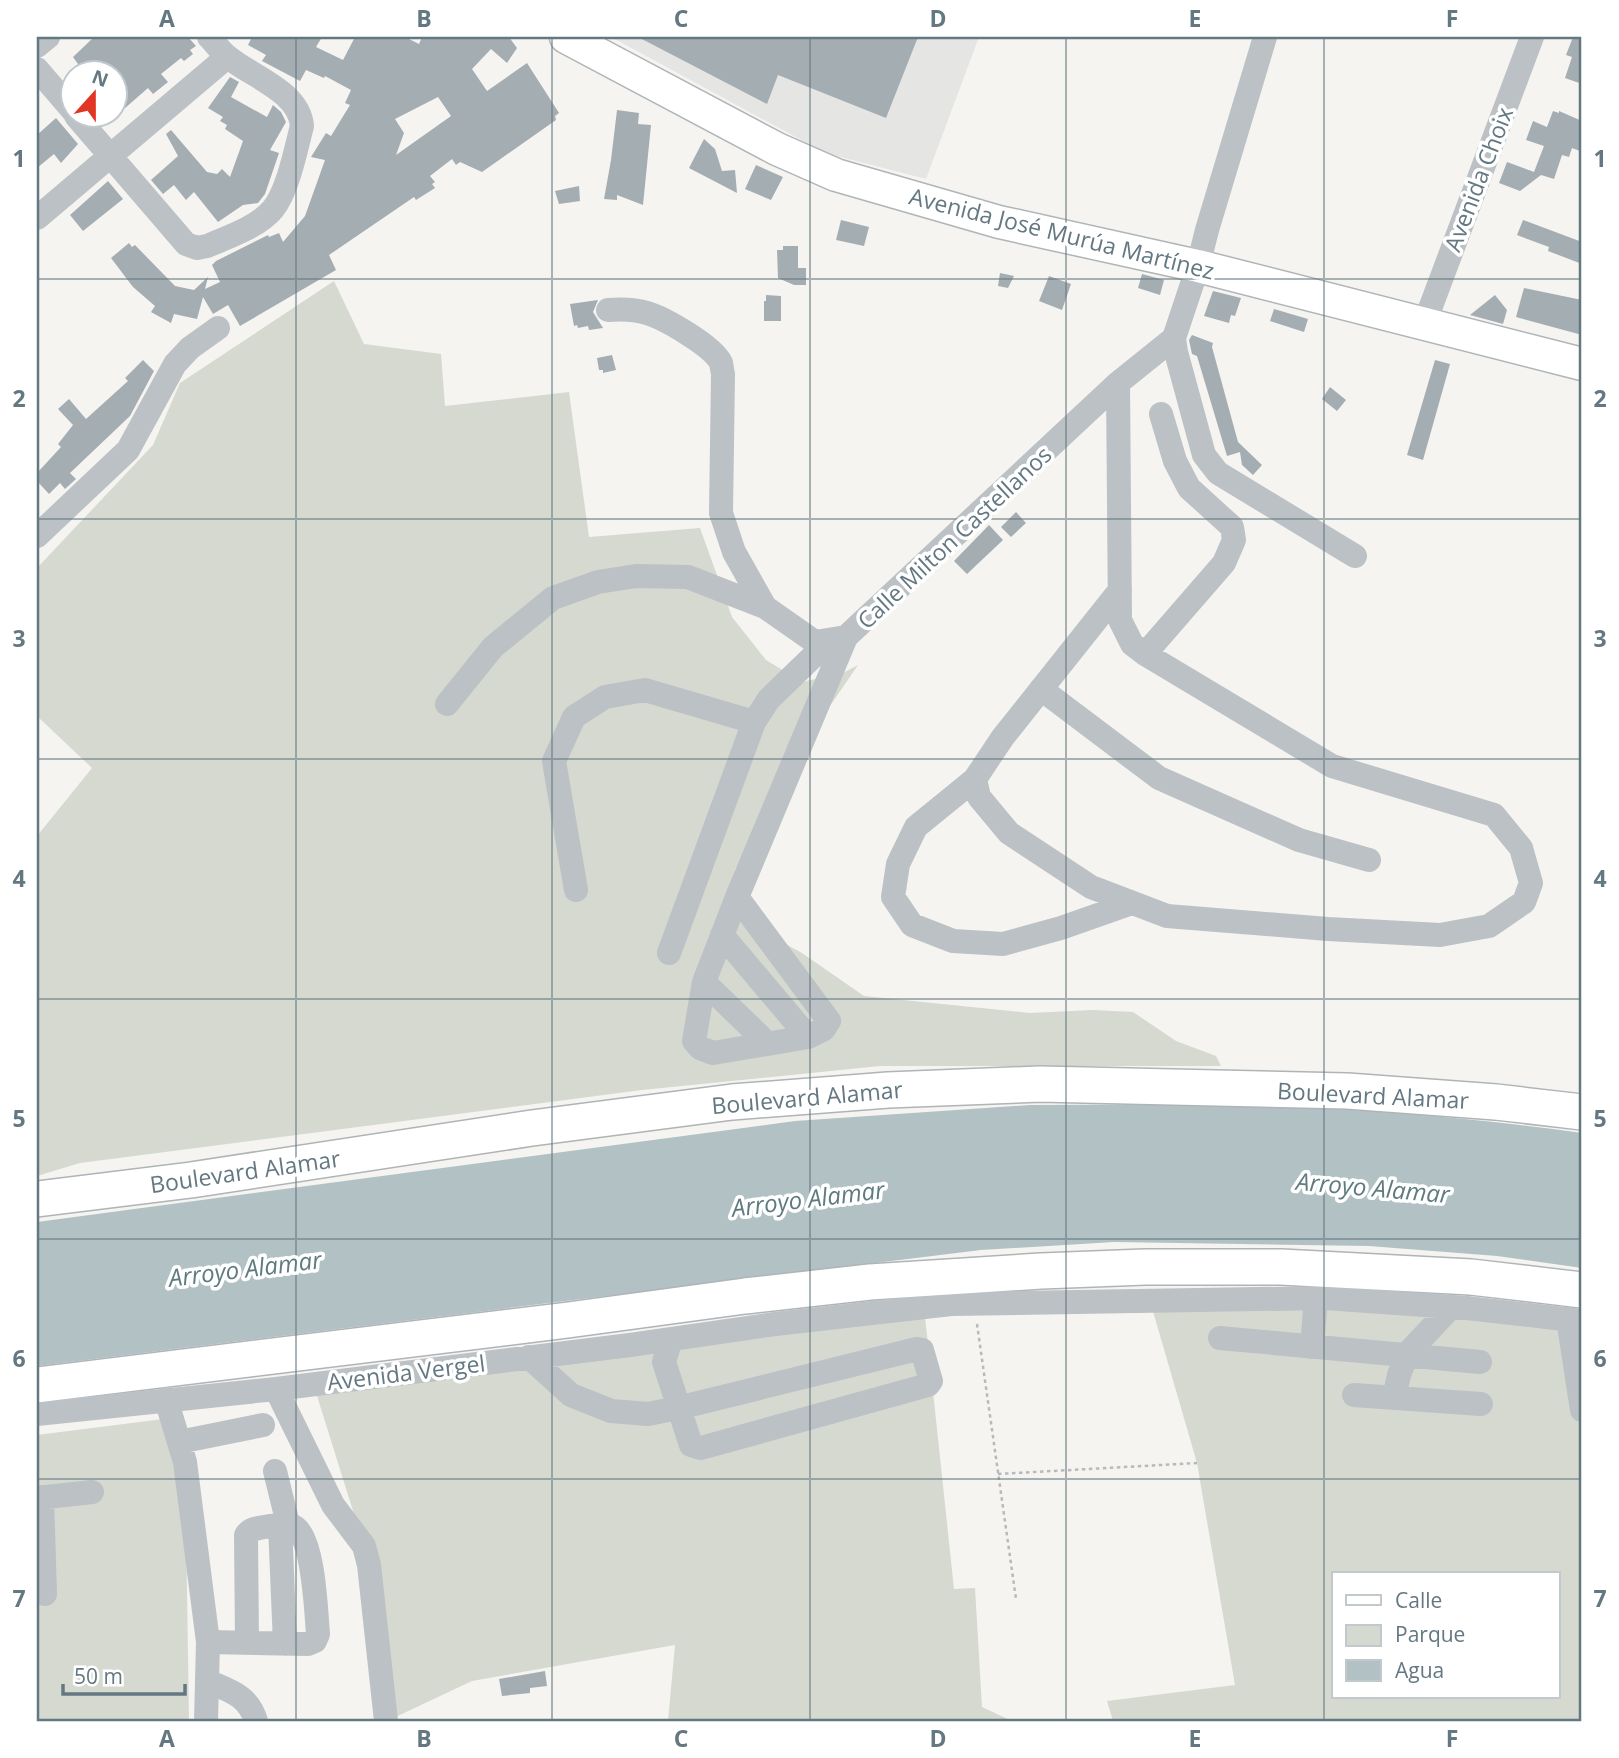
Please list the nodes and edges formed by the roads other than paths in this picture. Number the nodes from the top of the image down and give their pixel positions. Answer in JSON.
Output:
{"nodes":[{"id":1,"x":48,"y":37,"type":"edge"},
{"id":2,"x":209,"y":37,"type":"edge"},
{"id":3,"x":566,"y":37,"type":"edge"},
{"id":4,"x":1265,"y":37,"type":"edge"},
{"id":5,"x":1532,"y":37,"type":"edge"},
{"id":6,"x":37,"y":46,"type":"edge"},
{"id":7,"x":227,"y":57,"type":"junction"},
{"id":8,"x":37,"y":69,"type":"edge"},
{"id":9,"x":60,"y":96,"type":"edge"},
{"id":10,"x":88,"y":130,"type":"edge"},
{"id":11,"x":111,"y":157,"type":"junction"},
{"id":12,"x":37,"y":218,"type":"edge"},
{"id":13,"x":1198,"y":266,"type":"junction"},
{"id":14,"x":608,"y":310,"type":"dead end"},
{"id":15,"x":1424,"y":322,"type":"junction"},
{"id":16,"x":218,"y":328,"type":"dead end"},
{"id":17,"x":1174,"y":338,"type":"junction"},
{"id":18,"x":1582,"y":364,"type":"edge"},
{"id":19,"x":1118,"y":383,"type":"junction"},
{"id":20,"x":1161,"y":414,"type":"dead end"},
{"id":21,"x":37,"y":536,"type":"edge"},
{"id":22,"x":1355,"y":556,"type":"dead end"},
{"id":23,"x":1120,"y":590,"type":"junction"},
{"id":24,"x":765,"y":607,"type":"junction"},
{"id":25,"x":838,"y":639,"type":"junction"},
{"id":26,"x":1145,"y":654,"type":"junction"},
{"id":27,"x":1041,"y":689,"type":"junction"},
{"id":28,"x":447,"y":704,"type":"dead end"},
{"id":29,"x":754,"y":722,"type":"junction"},
{"id":30,"x":975,"y":779,"type":"junction"},
{"id":31,"x":1369,"y":860,"type":"dead end"},
{"id":32,"x":576,"y":890,"type":"dead end"},
{"id":33,"x":737,"y":897,"type":"junction"},
{"id":34,"x":1132,"y":903,"type":"junction"},
{"id":35,"x":722,"y":935,"type":"junction"},
{"id":36,"x":669,"y":953,"type":"dead end"},
{"id":37,"x":704,"y":982,"type":"junction"},
{"id":38,"x":808,"y":1037,"type":"junction"},
{"id":39,"x":768,"y":1044,"type":"junction"},
{"id":40,"x":1582,"y":1112,"type":"edge"},
{"id":41,"x":37,"y":1199,"type":"edge"},
{"id":42,"x":870,"y":1282,"type":"junction"},
{"id":43,"x":1316,"y":1298,"type":"junction"},
{"id":44,"x":962,"y":1304,"type":"junction"},
{"id":45,"x":1451,"y":1307,"type":"junction"},
{"id":46,"x":1577,"y":1310,"type":"edge"},
{"id":47,"x":1220,"y":1338,"type":"dead end"},
{"id":48,"x":671,"y":1339,"type":"junction"},
{"id":49,"x":1312,"y":1347,"type":"junction"},
{"id":50,"x":1407,"y":1354,"type":"junction"},
{"id":51,"x":530,"y":1357,"type":"junction"},
{"id":52,"x":1480,"y":1362,"type":"dead end"},
{"id":53,"x":37,"y":1385,"type":"edge"},
{"id":54,"x":276,"y":1390,"type":"junction"},
{"id":55,"x":1354,"y":1395,"type":"dead end"},
{"id":56,"x":1394,"y":1398,"type":"junction"},
{"id":57,"x":166,"y":1399,"type":"junction"},
{"id":58,"x":1481,"y":1404,"type":"dead end"},
{"id":59,"x":678,"y":1408,"type":"junction"},
{"id":60,"x":1582,"y":1410,"type":"edge"},
{"id":61,"x":37,"y":1413,"type":"edge"},
{"id":62,"x":264,"y":1425,"type":"dead end"},
{"id":63,"x":179,"y":1442,"type":"junction"},
{"id":64,"x":275,"y":1471,"type":"dead end"},
{"id":65,"x":92,"y":1492,"type":"dead end"},
{"id":66,"x":39,"y":1497,"type":"edge"},
{"id":67,"x":284,"y":1525,"type":"junction"},
{"id":68,"x":45,"y":1594,"type":"dead end"},
{"id":69,"x":208,"y":1642,"type":"junction"},
{"id":70,"x":247,"y":1643,"type":"junction"},
{"id":71,"x":207,"y":1681,"type":"junction"},
{"id":72,"x":382,"y":1714,"type":"edge"},
{"id":73,"x":206,"y":1721,"type":"edge"},
{"id":74,"x":257,"y":1721,"type":"edge"}],
"edges":[{"from":1,"to":6,"type":"street"},
{"from":2,"to":7,"type":"street"},
{"from":3,"to":13,"type":"main road","name":"Avenida José Murúa Martínez"},
{"from":4,"to":13,"type":"street"},
{"from":5,"to":15,"type":"street","name":"Avenida Choix"},
{"from":7,"to":11,"type":"street"},
{"from":7,"to":11,"type":"street"},
{"from":8,"to":9,"type":"street"},
{"from":10,"to":11,"type":"street"},
{"from":11,"to":12,"type":"street"},
{"from":13,"to":15,"type":"main road","name":"Avenida José Murúa Martínez"},
{"from":13,"to":17,"type":"street"},
{"from":14,"to":24,"type":"street","name":"Calle Milton Castellanos"},
{"from":15,"to":18,"type":"main road","name":"Avenida José Murúa Martínez"},
{"from":16,"to":21,"type":"street"},
{"from":17,"to":19,"type":"street","name":"Calle Milton Castellanos"},
{"from":17,"to":22,"type":"street"},
{"from":19,"to":23,"type":"street"},
{"from":19,"to":25,"type":"street","name":"Calle Milton Castellanos"},
{"from":20,"to":26,"type":"street"},
{"from":23,"to":26,"type":"street"},
{"from":23,"to":27,"type":"street"},
{"from":24,"to":25,"type":"street","name":"Calle Milton Castellanos"},
{"from":24,"to":28,"type":"street"},
{"from":25,"to":29,"type":"street"},
{"from":25,"to":33,"type":"street"},
{"from":26,"to":34,"type":"street"},
{"from":27,"to":30,"type":"street"},
{"from":27,"to":31,"type":"street"},
{"from":29,"to":32,"type":"street"},
{"from":29,"to":36,"type":"street"},
{"from":30,"to":34,"type":"street"},
{"from":30,"to":34,"type":"street"},
{"from":33,"to":35,"type":"street"},
{"from":33,"to":38,"type":"street"},
{"from":35,"to":37,"type":"street"},
{"from":35,"to":38,"type":"street"},
{"from":37,"to":39,"type":"street"},
{"from":37,"to":39,"type":"street"},
{"from":38,"to":39,"type":"street"},
{"from":40,"to":41,"type":"highway","name":"Boulevard Alamar"},
{"from":42,"to":44,"type":"street"},
{"from":42,"to":46,"type":"highway"},
{"from":42,"to":53,"type":"highway"},
{"from":43,"to":44,"type":"street"},
{"from":43,"to":45,"type":"street"},
{"from":43,"to":49,"type":"street"},
{"from":44,"to":48,"type":"street","name":"Avenida Vergel"},
{"from":45,"to":46,"type":"street"},
{"from":45,"to":50,"type":"street"},
{"from":46,"to":60,"type":"street"},
{"from":47,"to":49,"type":"street"},
{"from":48,"to":51,"type":"street","name":"Avenida Vergel"},
{"from":48,"to":59,"type":"street"},
{"from":49,"to":50,"type":"street"},
{"from":50,"to":52,"type":"street"},
{"from":50,"to":56,"type":"street"},
{"from":51,"to":54,"type":"street","name":"Avenida Vergel"},
{"from":51,"to":59,"type":"street"},
{"from":54,"to":57,"type":"street","name":"Avenida Vergel"},
{"from":54,"to":72,"type":"street"},
{"from":55,"to":56,"type":"street"},
{"from":56,"to":58,"type":"street"},
{"from":57,"to":61,"type":"street","name":"Avenida Vergel"},
{"from":57,"to":63,"type":"street"},
{"from":59,"to":59,"type":"street"},
{"from":62,"to":63,"type":"street"},
{"from":63,"to":69,"type":"street"},
{"from":64,"to":67,"type":"street"},
{"from":65,"to":66,"type":"street"},
{"from":66,"to":68,"type":"street"},
{"from":67,"to":70,"type":"street"},
{"from":67,"to":70,"type":"street"},
{"from":69,"to":70,"type":"street"},
{"from":69,"to":71,"type":"street"},
{"from":71,"to":73,"type":"street"},
{"from":71,"to":74,"type":"street"}]}
